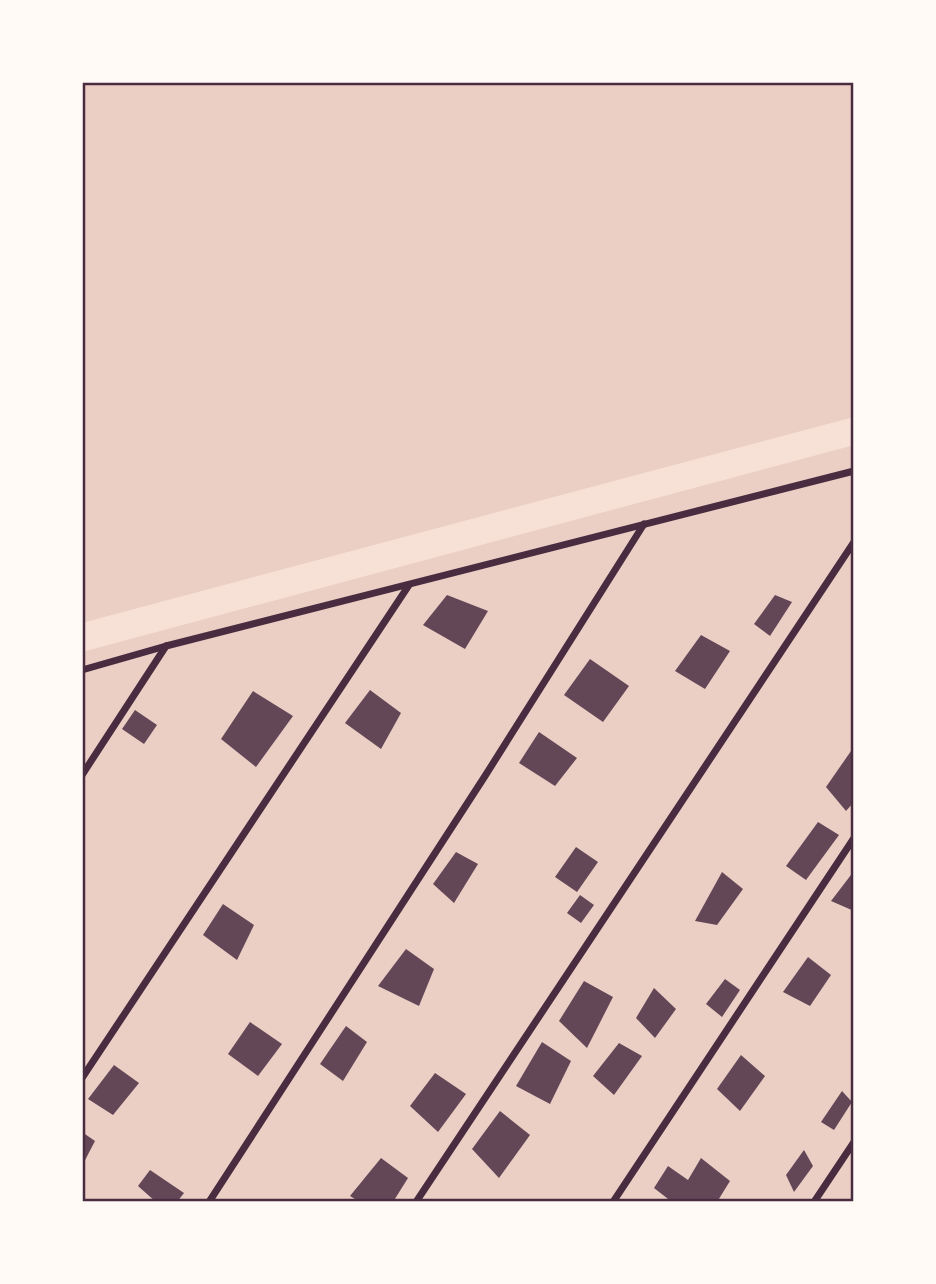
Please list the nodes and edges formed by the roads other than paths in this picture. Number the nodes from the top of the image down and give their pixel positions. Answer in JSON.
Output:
{"nodes":[{"id":1,"x":854,"y":471,"type":"edge"},
{"id":2,"x":644,"y":524,"type":"junction"},
{"id":3,"x":854,"y":541,"type":"edge"},
{"id":4,"x":410,"y":584,"type":"junction"},
{"id":5,"x":166,"y":646,"type":"junction"},
{"id":6,"x":82,"y":670,"type":"edge"},
{"id":7,"x":82,"y":775,"type":"edge"},
{"id":8,"x":854,"y":838,"type":"edge"},
{"id":9,"x":82,"y":1078,"type":"edge"},
{"id":10,"x":854,"y":1142,"type":"edge"},
{"id":11,"x":209,"y":1202,"type":"edge"},
{"id":12,"x":416,"y":1202,"type":"edge"},
{"id":13,"x":613,"y":1202,"type":"edge"},
{"id":14,"x":814,"y":1202,"type":"edge"}],
"edges":[{"from":1,"to":2,"type":"street"},
{"from":2,"to":4,"type":"street"},
{"from":2,"to":11,"type":"street"},
{"from":3,"to":12,"type":"street"},
{"from":4,"to":5,"type":"street"},
{"from":4,"to":9,"type":"street"},
{"from":5,"to":6,"type":"street"},
{"from":5,"to":7,"type":"street"},
{"from":8,"to":13,"type":"street"},
{"from":10,"to":14,"type":"street"}]}
